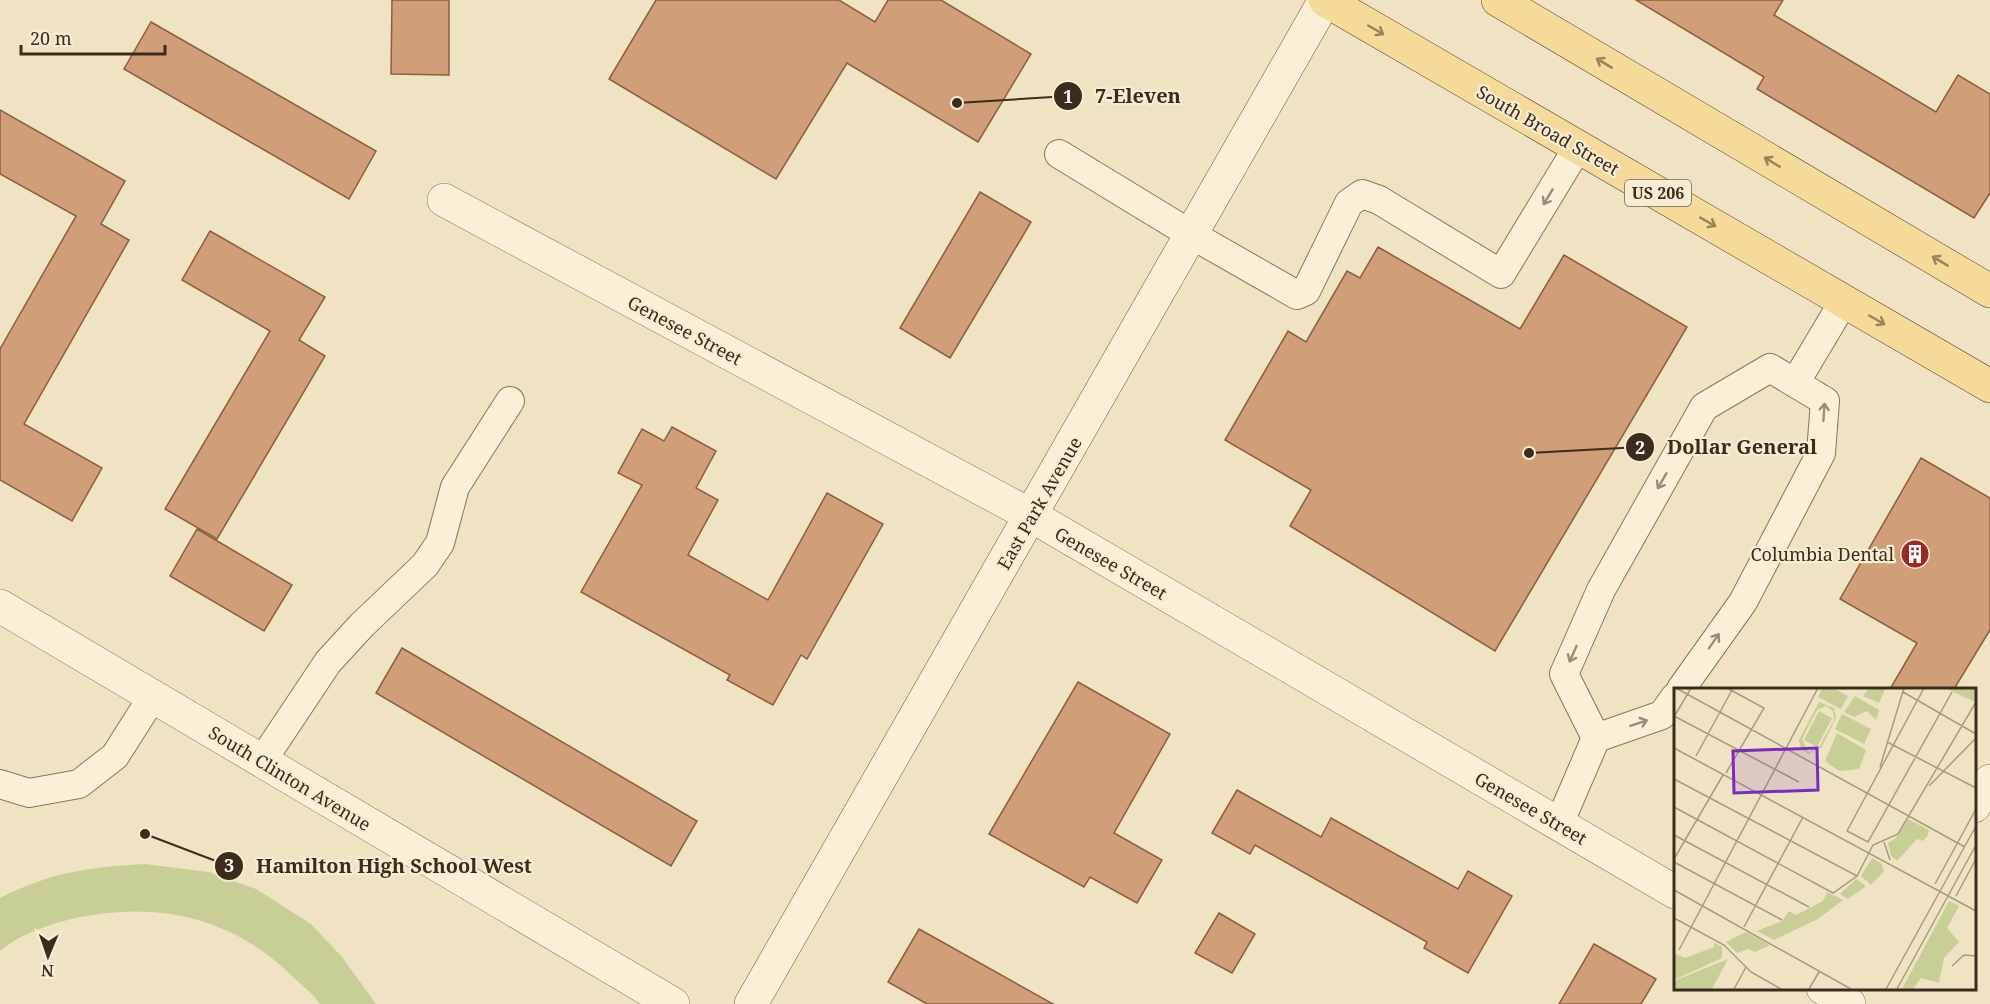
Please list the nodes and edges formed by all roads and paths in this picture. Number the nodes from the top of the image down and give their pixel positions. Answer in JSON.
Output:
{"nodes":[{"id":1,"x":1325,"y":0,"type":"edge"},
{"id":2,"x":1498,"y":0,"type":"edge"},
{"id":3,"x":1578,"y":147,"type":"junction"},
{"id":4,"x":1059,"y":154,"type":"dead end"},
{"id":5,"x":444,"y":200,"type":"dead end"},
{"id":6,"x":1192,"y":235,"type":"junction"},
{"id":7,"x":1990,"y":291,"type":"edge"},
{"id":8,"x":1844,"y":301,"type":"junction"},
{"id":9,"x":1796,"y":383,"type":"junction"},
{"id":10,"x":1990,"y":386,"type":"edge"},
{"id":11,"x":510,"y":401,"type":"dead end"},
{"id":12,"x":1032,"y":516,"type":"junction"},
{"id":13,"x":0,"y":606,"type":"edge"},
{"id":14,"x":1681,"y":688,"type":"edge"},
{"id":15,"x":153,"y":696,"type":"junction"},
{"id":16,"x":1674,"y":698,"type":"edge"},
{"id":17,"x":1596,"y":738,"type":"junction"},
{"id":18,"x":262,"y":761,"type":"junction"},
{"id":19,"x":1990,"y":781,"type":"edge"},
{"id":20,"x":0,"y":784,"type":"edge"},
{"id":21,"x":1975,"y":804,"type":"edge"},
{"id":22,"x":1559,"y":824,"type":"junction"},
{"id":23,"x":1674,"y":890,"type":"edge"},
{"id":24,"x":673,"y":1004,"type":"edge"},
{"id":25,"x":751,"y":1004,"type":"edge"}],
"edges":[{"from":1,"to":3,"type":"main road","name":"South Broad Street","number":"US 206","one_way":true},
{"from":1,"to":6,"type":"street","name":"East Park Avenue"},
{"from":7,"to":2,"type":"main road","one_way":true},
{"from":3,"to":6,"type":"lane","one_way":true},
{"from":3,"to":8,"type":"main road","name":"South Broad Street","number":"US 206","one_way":true},
{"from":4,"to":6,"type":"lane"},
{"from":5,"to":12,"type":"street","name":"Genesee Street"},
{"from":6,"to":12,"type":"street","name":"East Park Avenue"},
{"from":8,"to":9,"type":"lane"},
{"from":8,"to":10,"type":"main road","name":"South Broad Street","number":"US 206","one_way":true},
{"from":14,"to":9,"type":"lane","one_way":true},
{"from":9,"to":17,"type":"lane","one_way":true},
{"from":11,"to":18,"type":"lane"},
{"from":12,"to":22,"type":"street","name":"Genesee Street"},
{"from":12,"to":25,"type":"street","name":"East Park Avenue"},
{"from":13,"to":15,"type":"street","name":"South Clinton Avenue"},
{"from":15,"to":18,"type":"street","name":"South Clinton Avenue"},
{"from":15,"to":20,"type":"lane"},
{"from":17,"to":16,"type":"lane","one_way":true},
{"from":17,"to":22,"type":"lane"},
{"from":18,"to":24,"type":"street","name":"South Clinton Avenue"},
{"from":19,"to":21,"type":"street"},
{"from":22,"to":23,"type":"street","name":"Genesee Street"}]}
